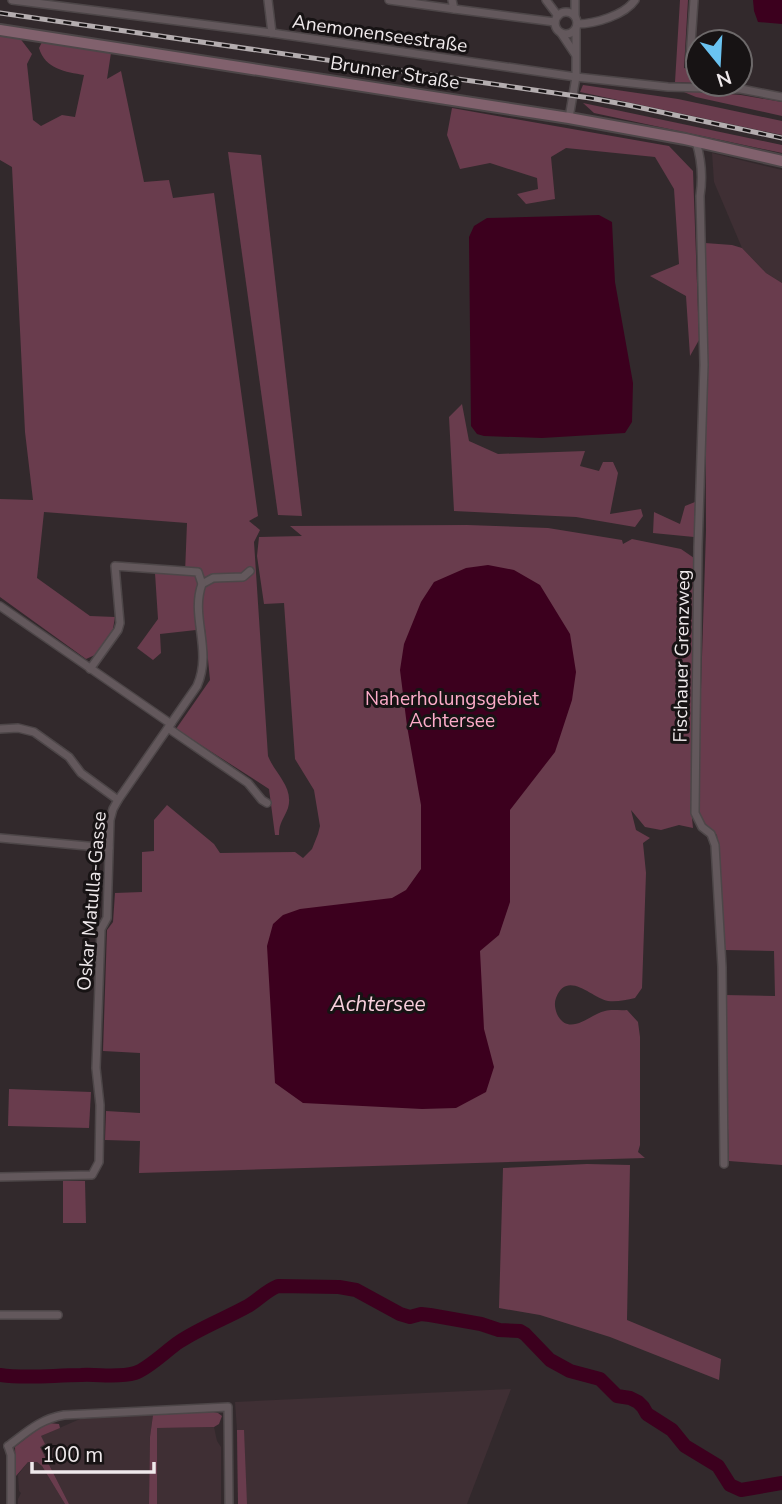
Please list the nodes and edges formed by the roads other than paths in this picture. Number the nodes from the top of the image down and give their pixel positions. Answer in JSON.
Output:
{"nodes":[{"id":1,"x":12,"y":0,"type":"edge"},
{"id":2,"x":268,"y":0,"type":"edge"},
{"id":3,"x":389,"y":0,"type":"edge"},
{"id":4,"x":452,"y":0,"type":"edge"},
{"id":5,"x":546,"y":0,"type":"edge"},
{"id":6,"x":575,"y":0,"type":"edge"},
{"id":7,"x":635,"y":0,"type":"edge"},
{"id":8,"x":694,"y":0,"type":"edge"},
{"id":9,"x":454,"y":9,"type":"junction"},
{"id":10,"x":575,"y":16,"type":"junction"},
{"id":11,"x":556,"y":19,"type":"junction"},
{"id":12,"x":577,"y":27,"type":"junction"},
{"id":13,"x":692,"y":28,"type":"edge"},
{"id":14,"x":0,"y":30,"type":"edge"},
{"id":15,"x":272,"y":33,"type":"junction"},
{"id":16,"x":561,"y":33,"type":"junction"},
{"id":17,"x":575,"y":54,"type":"junction"},
{"id":18,"x":576,"y":77,"type":"junction"},
{"id":19,"x":684,"y":87,"type":"edge"},
{"id":20,"x":754,"y":90,"type":"edge"},
{"id":21,"x":782,"y":97,"type":"edge"},
{"id":22,"x":569,"y":118,"type":"junction"},
{"id":23,"x":696,"y":142,"type":"junction"},
{"id":24,"x":782,"y":161,"type":"edge"},
{"id":25,"x":250,"y":571,"type":"dead end"},
{"id":26,"x":202,"y":584,"type":"junction"},
{"id":27,"x":0,"y":606,"type":"edge"},
{"id":28,"x":90,"y":669,"type":"junction"},
{"id":29,"x":169,"y":726,"type":"junction"},
{"id":30,"x":0,"y":729,"type":"edge"},
{"id":31,"x":118,"y":800,"type":"junction"},
{"id":32,"x":267,"y":803,"type":"dead end"},
{"id":33,"x":0,"y":838,"type":"edge"},
{"id":34,"x":109,"y":848,"type":"junction"},
{"id":35,"x":724,"y":1164,"type":"dead end"},
{"id":36,"x":0,"y":1177,"type":"edge"},
{"id":37,"x":0,"y":1315,"type":"edge"},
{"id":38,"x":58,"y":1315,"type":"dead end"},
{"id":39,"x":4,"y":1445,"type":"edge"},
{"id":40,"x":11,"y":1504,"type":"edge"},
{"id":41,"x":229,"y":1504,"type":"edge"}],
"edges":[{"from":1,"to":15,"type":"street","name":"Anemonenseestraße"},
{"from":2,"to":15,"type":"street"},
{"from":3,"to":9,"type":"street"},
{"from":4,"to":9,"type":"street"},
{"from":5,"to":11,"type":"street"},
{"from":6,"to":10,"type":"street"},
{"from":7,"to":12,"type":"street"},
{"from":8,"to":13,"type":"street"},
{"from":9,"to":11,"type":"street"},
{"from":10,"to":11,"type":"street"},
{"from":10,"to":12,"type":"street"},
{"from":11,"to":16,"type":"street"},
{"from":12,"to":16,"type":"street"},
{"from":12,"to":17,"type":"street"},
{"from":14,"to":22,"type":"main road","name":"Brunner Straße"},
{"from":15,"to":18,"type":"street","name":"Anemonenseestraße"},
{"from":16,"to":17,"type":"street"},
{"from":17,"to":18,"type":"street"},
{"from":18,"to":19,"type":"street","name":"Anemonenseestraße"},
{"from":18,"to":22,"type":"street"},
{"from":20,"to":21,"type":"street","name":"Anemonenseestraße"},
{"from":22,"to":23,"type":"main road","name":"Brunner Straße"},
{"from":23,"to":24,"type":"main road","name":"Brunner Straße"},
{"from":23,"to":35,"type":"street","name":"Fischauer Grenzweg"},
{"from":25,"to":26,"type":"street"},
{"from":26,"to":28,"type":"street","name":"Oskar Matulla-Gasse"},
{"from":26,"to":29,"type":"street","name":"Oskar Matulla-Gasse"},
{"from":27,"to":28,"type":"street"},
{"from":28,"to":29,"type":"street"},
{"from":29,"to":31,"type":"street","name":"Oskar Matulla-Gasse"},
{"from":29,"to":32,"type":"street"},
{"from":30,"to":31,"type":"street"},
{"from":31,"to":34,"type":"street","name":"Oskar Matulla-Gasse"},
{"from":33,"to":34,"type":"street"},
{"from":34,"to":36,"type":"street","name":"Oskar Matulla-Gasse"},
{"from":37,"to":38,"type":"street"},
{"from":39,"to":40,"type":"street"},
{"from":39,"to":41,"type":"street"}]}
